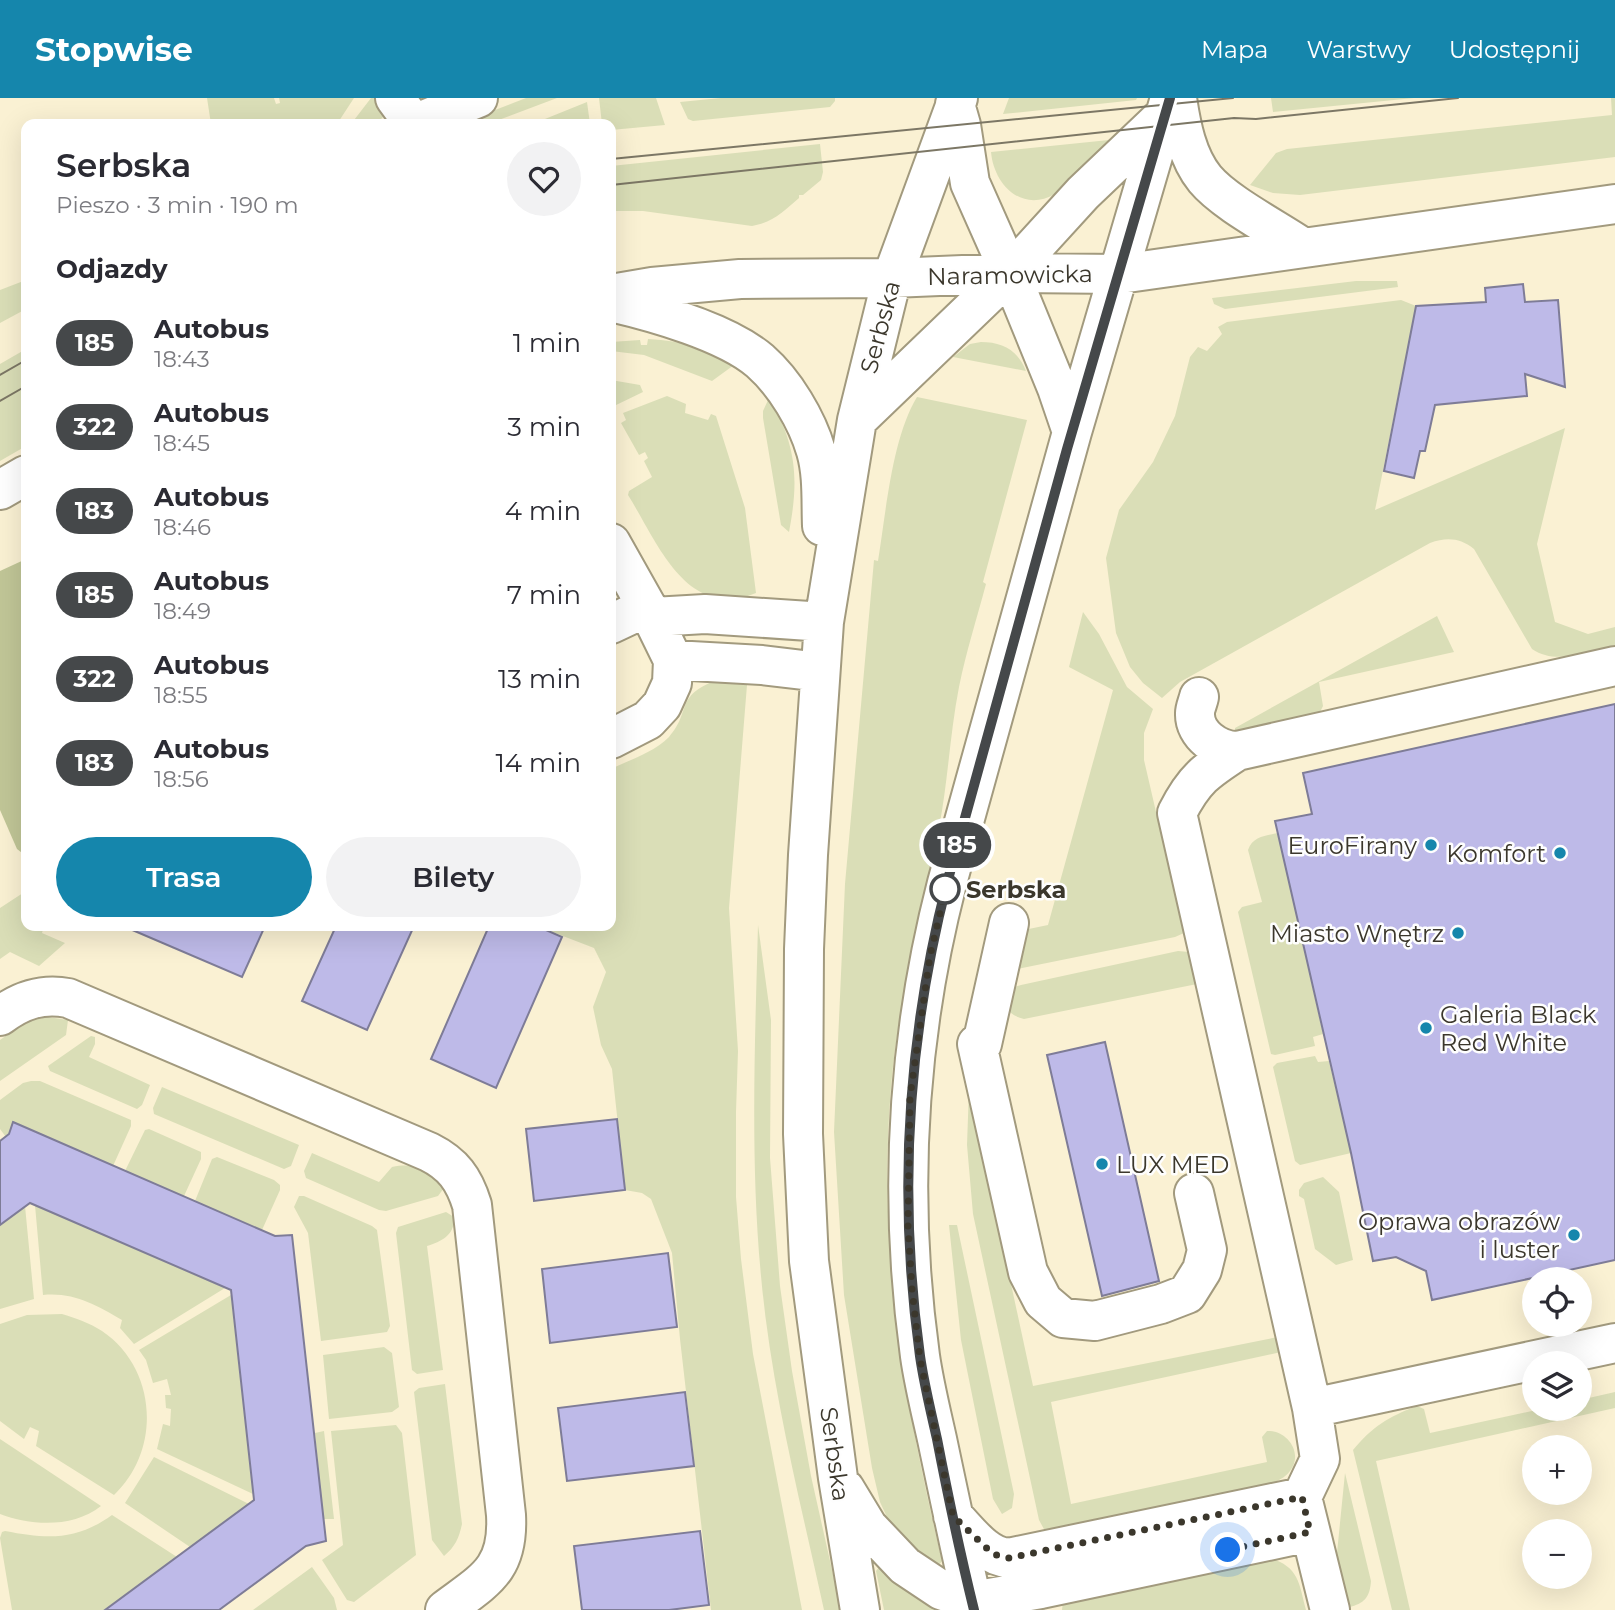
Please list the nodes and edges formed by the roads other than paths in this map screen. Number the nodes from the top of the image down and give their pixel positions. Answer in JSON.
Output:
{"nodes":[{"id":1,"x":395,"y":98,"type":"edge"},
{"id":2,"x":478,"y":98,"type":"edge"},
{"id":3,"x":956,"y":101,"type":"edge"},
{"id":4,"x":1171,"y":103,"type":"edge"},
{"id":5,"x":410,"y":119,"type":"edge"},
{"id":6,"x":426,"y":119,"type":"edge"},
{"id":7,"x":1615,"y":204,"type":"edge"},
{"id":8,"x":1302,"y":247,"type":"junction"},
{"id":9,"x":1010,"y":273,"type":"junction"},
{"id":10,"x":1120,"y":274,"type":"junction"},
{"id":11,"x":892,"y":278,"type":"junction"},
{"id":12,"x":616,"y":294,"type":"edge"},
{"id":13,"x":616,"y":303,"type":"edge"},
{"id":14,"x":857,"y":420,"type":"junction"},
{"id":15,"x":1072,"y":432,"type":"junction"},
{"id":16,"x":21,"y":478,"type":"edge"},
{"id":17,"x":0,"y":490,"type":"edge"},
{"id":18,"x":21,"y":503,"type":"edge"},
{"id":19,"x":0,"y":510,"type":"edge"},
{"id":20,"x":616,"y":562,"type":"edge"},
{"id":21,"x":650,"y":612,"type":"junction"},
{"id":22,"x":616,"y":622,"type":"edge"},
{"id":23,"x":824,"y":622,"type":"junction"},
{"id":24,"x":673,"y":660,"type":"junction"},
{"id":25,"x":1615,"y":666,"type":"edge"},
{"id":26,"x":820,"y":672,"type":"junction"},
{"id":27,"x":1199,"y":697,"type":"dead end"},
{"id":28,"x":616,"y":736,"type":"edge"},
{"id":29,"x":1237,"y":751,"type":"junction"},
{"id":30,"x":1009,"y":923,"type":"dead end"},
{"id":31,"x":0,"y":1016,"type":"edge"},
{"id":32,"x":1194,"y":1193,"type":"dead end"},
{"id":33,"x":1615,"y":1343,"type":"edge"},
{"id":34,"x":1312,"y":1408,"type":"junction"},
{"id":35,"x":838,"y":1478,"type":"junction"},
{"id":36,"x":1306,"y":1515,"type":"junction"},
{"id":37,"x":953,"y":1516,"type":"junction"},
{"id":38,"x":973,"y":1606,"type":"edge"},
{"id":39,"x":444,"y":1610,"type":"edge"},
{"id":40,"x":860,"y":1610,"type":"edge"},
{"id":41,"x":1330,"y":1610,"type":"edge"}],
"edges":[{"from":1,"to":5,"type":"street"},
{"from":2,"to":6,"type":"street"},
{"from":3,"to":9,"type":"street"},
{"from":3,"to":11,"type":"street","name":"Serbska"},
{"from":4,"to":8,"type":"street"},
{"from":4,"to":9,"type":"street"},
{"from":4,"to":10,"type":"street"},
{"from":7,"to":8,"type":"street","name":"Naramowicka"},
{"from":8,"to":10,"type":"street","name":"Naramowicka"},
{"from":9,"to":10,"type":"street","name":"Naramowicka"},
{"from":9,"to":11,"type":"street","name":"Naramowicka"},
{"from":9,"to":14,"type":"street"},
{"from":9,"to":15,"type":"street"},
{"from":10,"to":15,"type":"street"},
{"from":11,"to":12,"type":"street","name":"Naramowicka"},
{"from":11,"to":14,"type":"street","name":"Serbska"},
{"from":13,"to":23,"type":"street"},
{"from":14,"to":23,"type":"street","name":"Serbska"},
{"from":15,"to":37,"type":"street"},
{"from":16,"to":17,"type":"street"},
{"from":18,"to":19,"type":"street"},
{"from":20,"to":21,"type":"street"},
{"from":21,"to":22,"type":"street"},
{"from":21,"to":23,"type":"street"},
{"from":21,"to":24,"type":"street"},
{"from":23,"to":26,"type":"street","name":"Serbska"},
{"from":24,"to":26,"type":"street"},
{"from":24,"to":28,"type":"street"},
{"from":25,"to":29,"type":"street"},
{"from":26,"to":35,"type":"street","name":"Serbska"},
{"from":27,"to":29,"type":"street"},
{"from":29,"to":34,"type":"street"},
{"from":30,"to":32,"type":"street"},
{"from":31,"to":39,"type":"street"},
{"from":33,"to":34,"type":"street"},
{"from":34,"to":36,"type":"street"},
{"from":35,"to":38,"type":"street"},
{"from":35,"to":40,"type":"street","name":"Serbska"},
{"from":36,"to":37,"type":"street"},
{"from":36,"to":38,"type":"street"},
{"from":36,"to":41,"type":"street"},
{"from":37,"to":38,"type":"street"}]}
